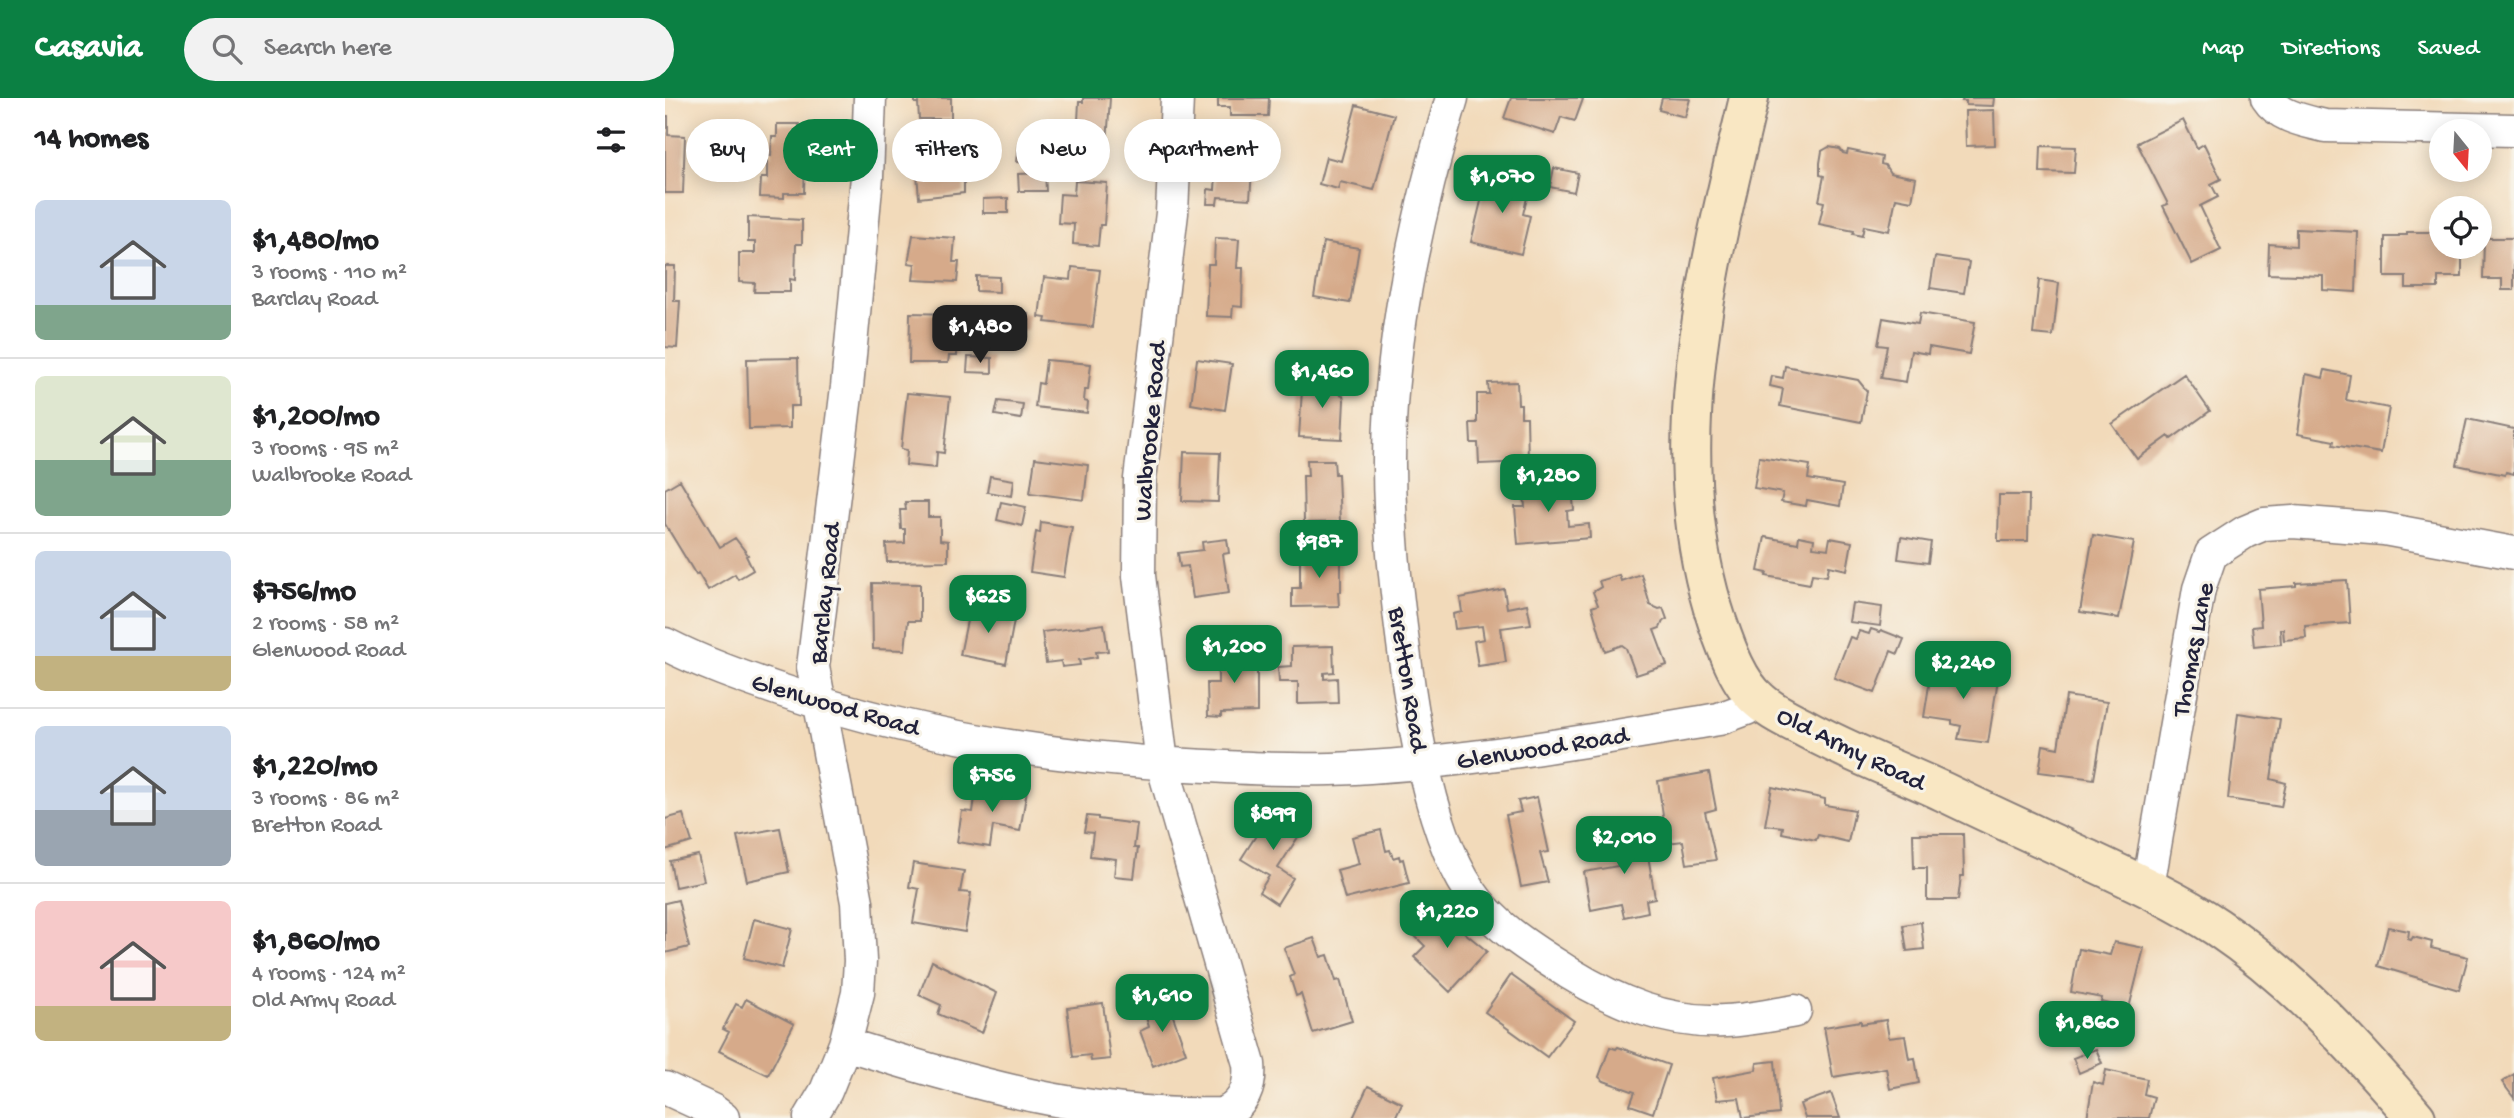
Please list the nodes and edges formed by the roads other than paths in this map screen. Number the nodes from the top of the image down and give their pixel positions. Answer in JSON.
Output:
{"nodes":[{"id":1,"x":870,"y":98,"type":"edge"},
{"id":2,"x":1177,"y":98,"type":"edge"},
{"id":3,"x":1452,"y":98,"type":"edge"},
{"id":4,"x":1749,"y":98,"type":"edge"},
{"id":5,"x":2267,"y":98,"type":"edge"},
{"id":6,"x":2514,"y":130,"type":"edge"},
{"id":7,"x":2514,"y":553,"type":"edge"},
{"id":8,"x":665,"y":644,"type":"edge"},
{"id":9,"x":1759,"y":700,"type":"junction"},
{"id":10,"x":818,"y":703,"type":"junction"},
{"id":11,"x":1162,"y":763,"type":"junction"},
{"id":12,"x":1423,"y":763,"type":"junction"},
{"id":13,"x":2148,"y":887,"type":"junction"},
{"id":14,"x":1795,"y":1011,"type":"dead end"},
{"id":15,"x":845,"y":1044,"type":"junction"},
{"id":16,"x":665,"y":1088,"type":"edge"},
{"id":17,"x":723,"y":1118,"type":"edge"},
{"id":18,"x":810,"y":1118,"type":"edge"},
{"id":19,"x":2416,"y":1118,"type":"edge"}],
"edges":[{"from":1,"to":10,"type":"street","name":"Barclay Road"},
{"from":2,"to":11,"type":"street","name":"Walbrooke Road"},
{"from":3,"to":12,"type":"street","name":"Bretton Road"},
{"from":4,"to":9,"type":"street","name":"Old Army Road"},
{"from":5,"to":6,"type":"street"},
{"from":7,"to":13,"type":"street","name":"Thomas Lane"},
{"from":8,"to":10,"type":"street","name":"Glenwood Road"},
{"from":9,"to":12,"type":"street","name":"Glenwood Road"},
{"from":9,"to":13,"type":"street","name":"Old Army Road"},
{"from":10,"to":11,"type":"street","name":"Glenwood Road"},
{"from":10,"to":15,"type":"street","name":"Barclay Road"},
{"from":11,"to":12,"type":"street","name":"Glenwood Road"},
{"from":11,"to":15,"type":"street","name":"Walbrooke Road"},
{"from":12,"to":14,"type":"street","name":"Bretton Road"},
{"from":13,"to":19,"type":"street","name":"Old Army Road"},
{"from":15,"to":18,"type":"street","name":"Barclay Road"},
{"from":16,"to":17,"type":"street"}]}
